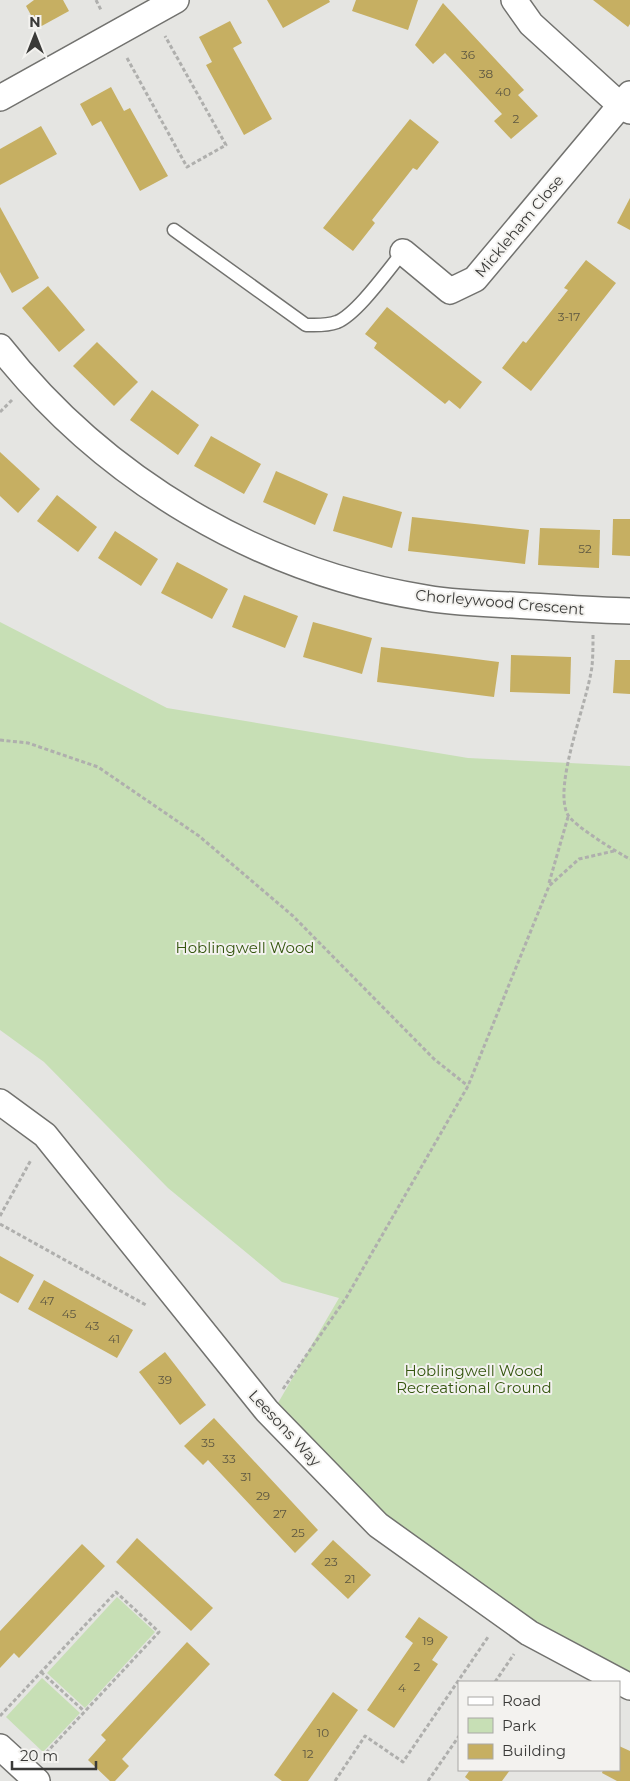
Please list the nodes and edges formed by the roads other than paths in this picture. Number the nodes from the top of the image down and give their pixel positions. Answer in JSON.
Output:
{"nodes":[{"id":1,"x":176,"y":0,"type":"edge"},
{"id":2,"x":514,"y":0,"type":"edge"},
{"id":3,"x":0,"y":98,"type":"edge"},
{"id":4,"x":627,"y":103,"type":"edge"},
{"id":5,"x":174,"y":230,"type":"dead end"},
{"id":6,"x":403,"y":252,"type":"joint"},
{"id":7,"x":0,"y":347,"type":"edge"},
{"id":8,"x":630,"y":611,"type":"edge"},
{"id":9,"x":0,"y":1102,"type":"edge"},
{"id":10,"x":619,"y":1681,"type":"edge"},
{"id":11,"x":0,"y":1747,"type":"edge"},
{"id":12,"x":32,"y":1777,"type":"edge"}],
"edges":[{"from":1,"to":3,"type":"street"},
{"from":2,"to":4,"type":"street"},
{"from":4,"to":6,"type":"street","name":"Mickleham Close"},
{"from":5,"to":6,"type":"lane"},
{"from":7,"to":8,"type":"street","name":"Chorleywood Crescent"},
{"from":9,"to":10,"type":"street","name":"Leesons Way"},
{"from":11,"to":12,"type":"street"}]}
